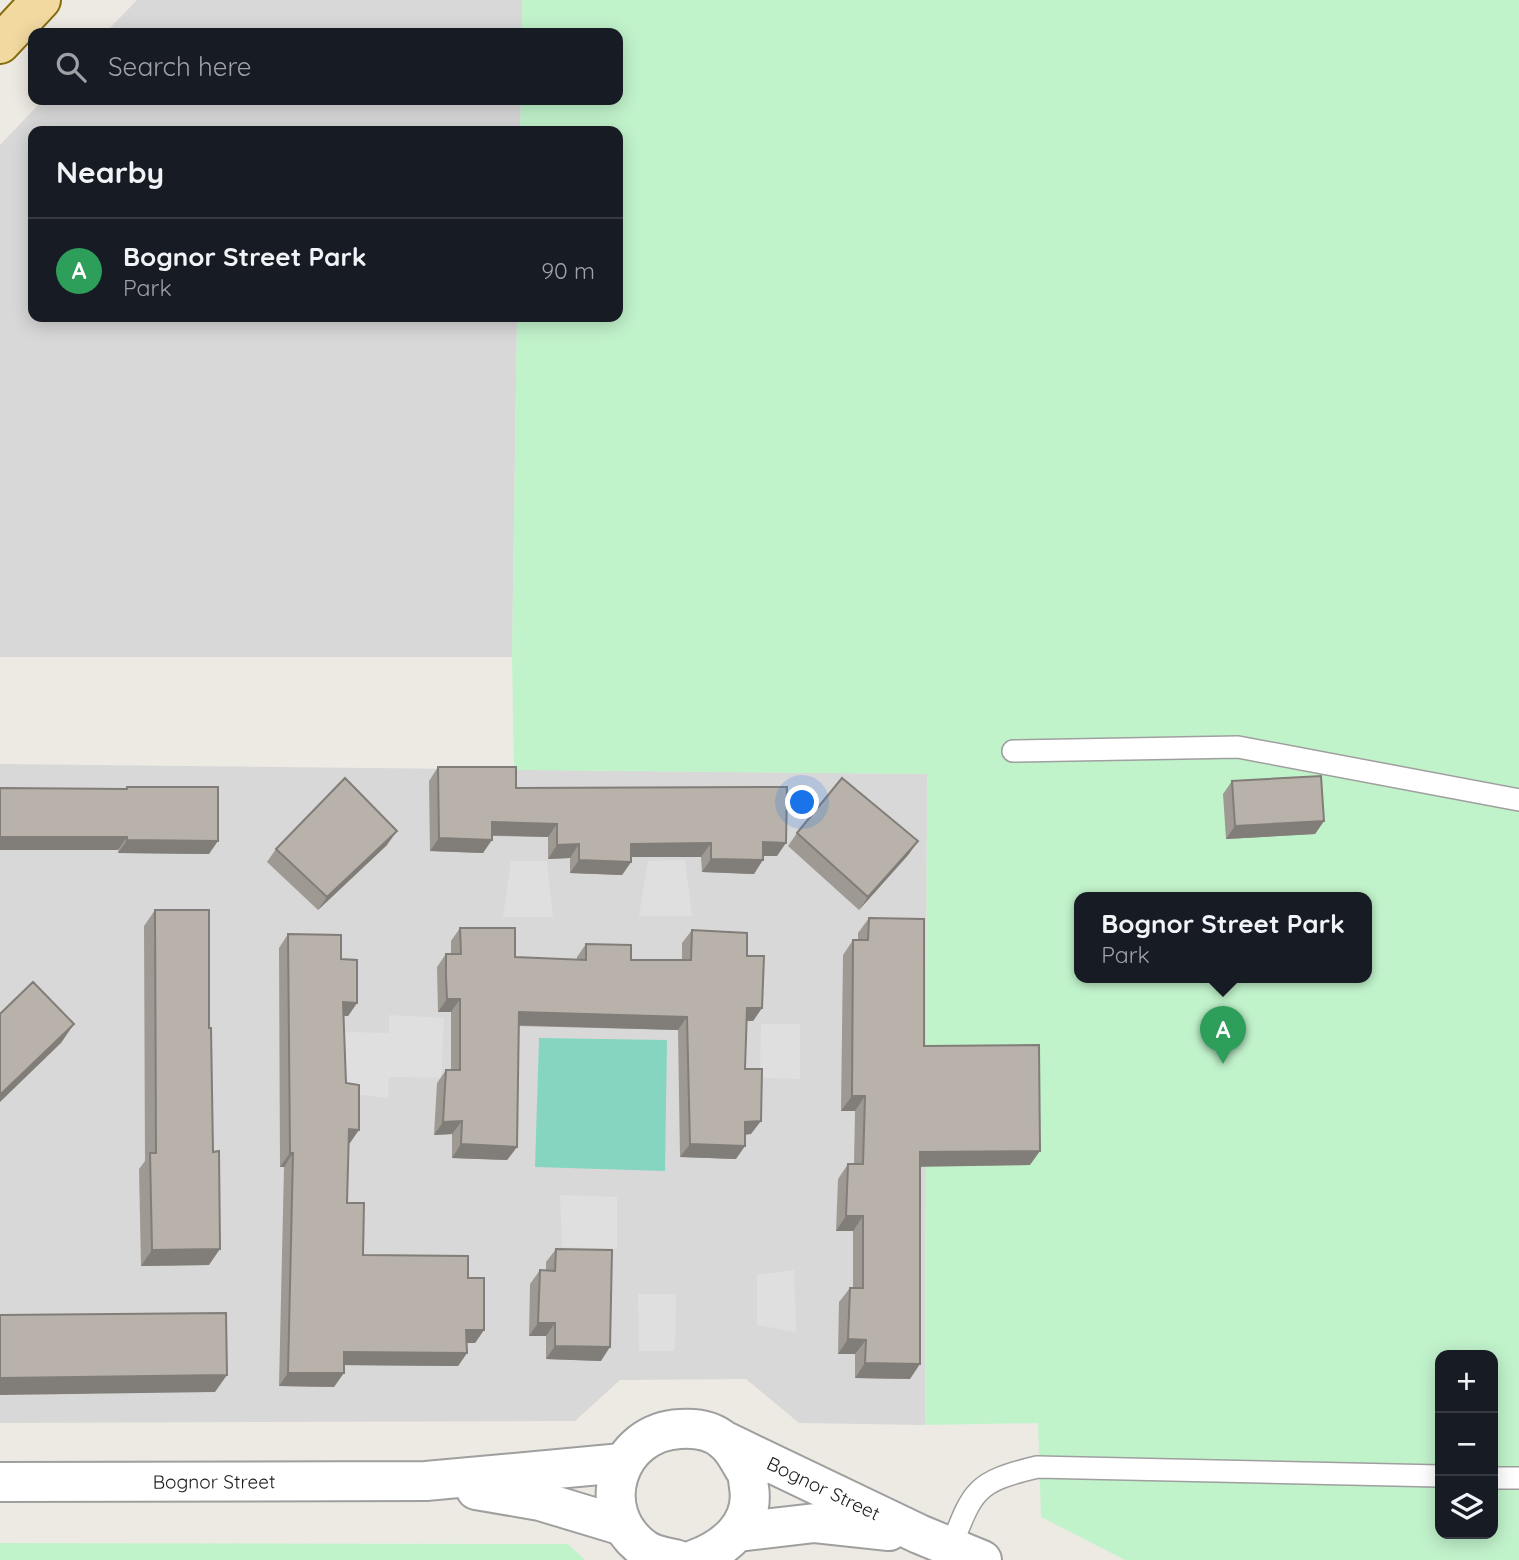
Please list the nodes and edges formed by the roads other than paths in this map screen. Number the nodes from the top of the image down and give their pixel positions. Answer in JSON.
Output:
{"nodes":[{"id":1,"x":41,"y":0,"type":"edge"},
{"id":2,"x":0,"y":44,"type":"edge"},
{"id":3,"x":1013,"y":751,"type":"dead end"},
{"id":4,"x":1519,"y":800,"type":"edge"},
{"id":5,"x":727,"y":1443,"type":"junction"},
{"id":6,"x":622,"y":1463,"type":"junction"},
{"id":7,"x":1435,"y":1476,"type":"edge"},
{"id":8,"x":1498,"y":1478,"type":"edge"},
{"id":9,"x":1519,"y":1478,"type":"edge"},
{"id":10,"x":426,"y":1481,"type":"junction"},
{"id":11,"x":0,"y":1482,"type":"edge"},
{"id":12,"x":624,"y":1526,"type":"junction"},
{"id":13,"x":738,"y":1532,"type":"junction"},
{"id":14,"x":951,"y":1547,"type":"edge"},
{"id":15,"x":678,"y":1560,"type":"edge"},
{"id":16,"x":694,"y":1560,"type":"edge"}],
"edges":[{"from":1,"to":2,"type":"main road"},
{"from":3,"to":4,"type":"lane"},
{"from":5,"to":6,"type":"street","name":"Bognor Street"},
{"from":5,"to":13,"type":"street","name":"Bognor Street"},
{"from":5,"to":14,"type":"street","name":"Bognor Street"},
{"from":6,"to":10,"type":"street","name":"Bognor Street"},
{"from":6,"to":12,"type":"street","name":"Bognor Street"},
{"from":7,"to":14,"type":"lane"},
{"from":8,"to":9,"type":"lane"},
{"from":10,"to":11,"type":"street","name":"Bognor Street"},
{"from":10,"to":12,"type":"street","name":"Bognor Street"},
{"from":12,"to":15,"type":"street","name":"Bognor Street"},
{"from":13,"to":14,"type":"street","name":"Bognor Street"},
{"from":13,"to":16,"type":"street"}]}
